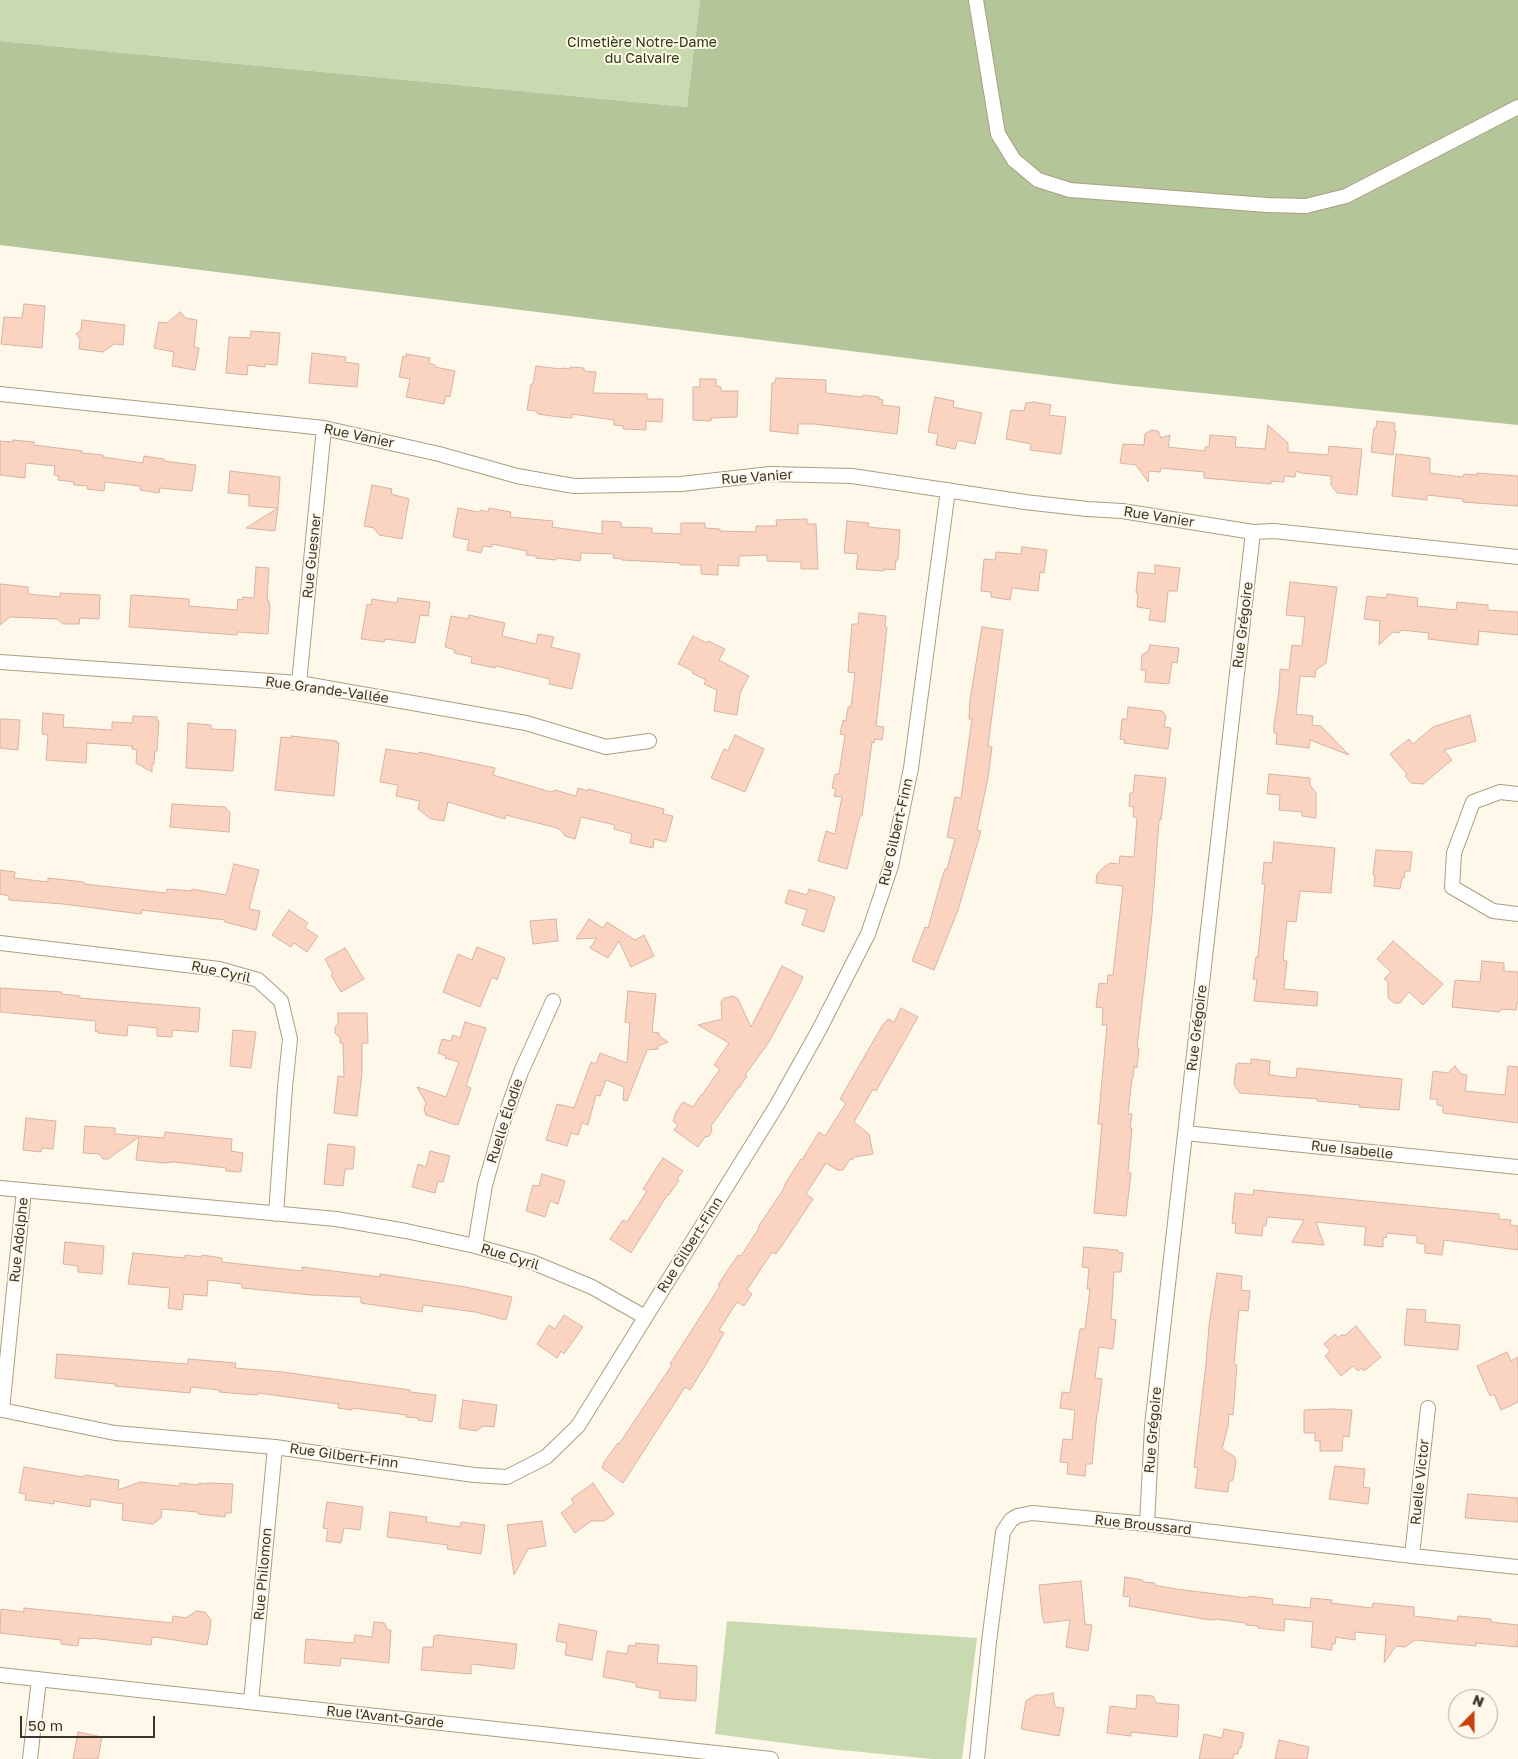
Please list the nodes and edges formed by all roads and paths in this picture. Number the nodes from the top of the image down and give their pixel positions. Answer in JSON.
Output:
{"nodes":[{"id":1,"x":976,"y":0,"type":"edge"},
{"id":2,"x":1518,"y":107,"type":"edge"},
{"id":3,"x":0,"y":394,"type":"edge"},
{"id":4,"x":324,"y":428,"type":"junction"},
{"id":5,"x":948,"y":490,"type":"junction"},
{"id":6,"x":1253,"y":532,"type":"junction"},
{"id":7,"x":1518,"y":557,"type":"edge"},
{"id":8,"x":0,"y":662,"type":"edge"},
{"id":9,"x":299,"y":683,"type":"junction"},
{"id":10,"x":649,"y":741,"type":"dead end"},
{"id":11,"x":1518,"y":794,"type":"edge"},
{"id":12,"x":1518,"y":914,"type":"edge"},
{"id":13,"x":0,"y":943,"type":"edge"},
{"id":14,"x":553,"y":1001,"type":"dead end"},
{"id":15,"x":1185,"y":1133,"type":"junction"},
{"id":16,"x":1518,"y":1167,"type":"edge"},
{"id":17,"x":0,"y":1188,"type":"edge"},
{"id":18,"x":24,"y":1190,"type":"junction"},
{"id":19,"x":276,"y":1214,"type":"junction"},
{"id":20,"x":475,"y":1246,"type":"junction"},
{"id":21,"x":645,"y":1317,"type":"junction"},
{"id":22,"x":1428,"y":1408,"type":"dead end"},
{"id":23,"x":2,"y":1410,"type":"joint"},
{"id":24,"x":275,"y":1446,"type":"junction"},
{"id":25,"x":1147,"y":1524,"type":"junction"},
{"id":26,"x":1412,"y":1556,"type":"junction"},
{"id":27,"x":1518,"y":1567,"type":"edge"},
{"id":28,"x":0,"y":1675,"type":"edge"},
{"id":29,"x":39,"y":1679,"type":"junction"},
{"id":30,"x":251,"y":1702,"type":"junction"},
{"id":31,"x":30,"y":1759,"type":"edge"},
{"id":32,"x":771,"y":1759,"type":"edge"},
{"id":33,"x":977,"y":1759,"type":"edge"}],
"edges":[{"from":1,"to":2,"type":"street"},
{"from":3,"to":4,"type":"street","name":"Rue Vanier"},
{"from":4,"to":5,"type":"street","name":"Rue Vanier"},
{"from":4,"to":9,"type":"street","name":"Rue Guesner"},
{"from":5,"to":6,"type":"street","name":"Rue Vanier"},
{"from":5,"to":21,"type":"street","name":"Rue Gilbert-Finn"},
{"from":6,"to":7,"type":"street","name":"Rue Vanier"},
{"from":6,"to":15,"type":"street","name":"Rue Grégoire"},
{"from":8,"to":9,"type":"street","name":"Rue Grande-Vallée"},
{"from":9,"to":10,"type":"street","name":"Rue Grande-Vallée"},
{"from":11,"to":12,"type":"street"},
{"from":13,"to":19,"type":"street","name":"Rue Cyril"},
{"from":14,"to":20,"type":"street","name":"Ruelle Élodie"},
{"from":15,"to":16,"type":"street","name":"Rue Isabelle"},
{"from":15,"to":25,"type":"street","name":"Rue Grégoire"},
{"from":17,"to":18,"type":"street","name":"Rue Cyril"},
{"from":18,"to":19,"type":"street","name":"Rue Cyril"},
{"from":18,"to":23,"type":"street","name":"Rue Adolphe"},
{"from":19,"to":20,"type":"street","name":"Rue Cyril"},
{"from":20,"to":21,"type":"street","name":"Rue Cyril"},
{"from":21,"to":24,"type":"street","name":"Rue Gilbert-Finn"},
{"from":22,"to":26,"type":"street","name":"Ruelle Victor"},
{"from":23,"to":24,"type":"street","name":"Rue Gilbert-Finn"},
{"from":24,"to":30,"type":"street","name":"Rue Philomon"},
{"from":25,"to":26,"type":"street","name":"Rue Broussard"},
{"from":25,"to":33,"type":"street","name":"Rue Broussard"},
{"from":26,"to":27,"type":"street","name":"Rue Broussard"},
{"from":28,"to":29,"type":"street","name":"Rue l'Avant-Garde"},
{"from":29,"to":30,"type":"street","name":"Rue l'Avant-Garde"},
{"from":29,"to":31,"type":"street"},
{"from":30,"to":32,"type":"street","name":"Rue l'Avant-Garde"}]}
